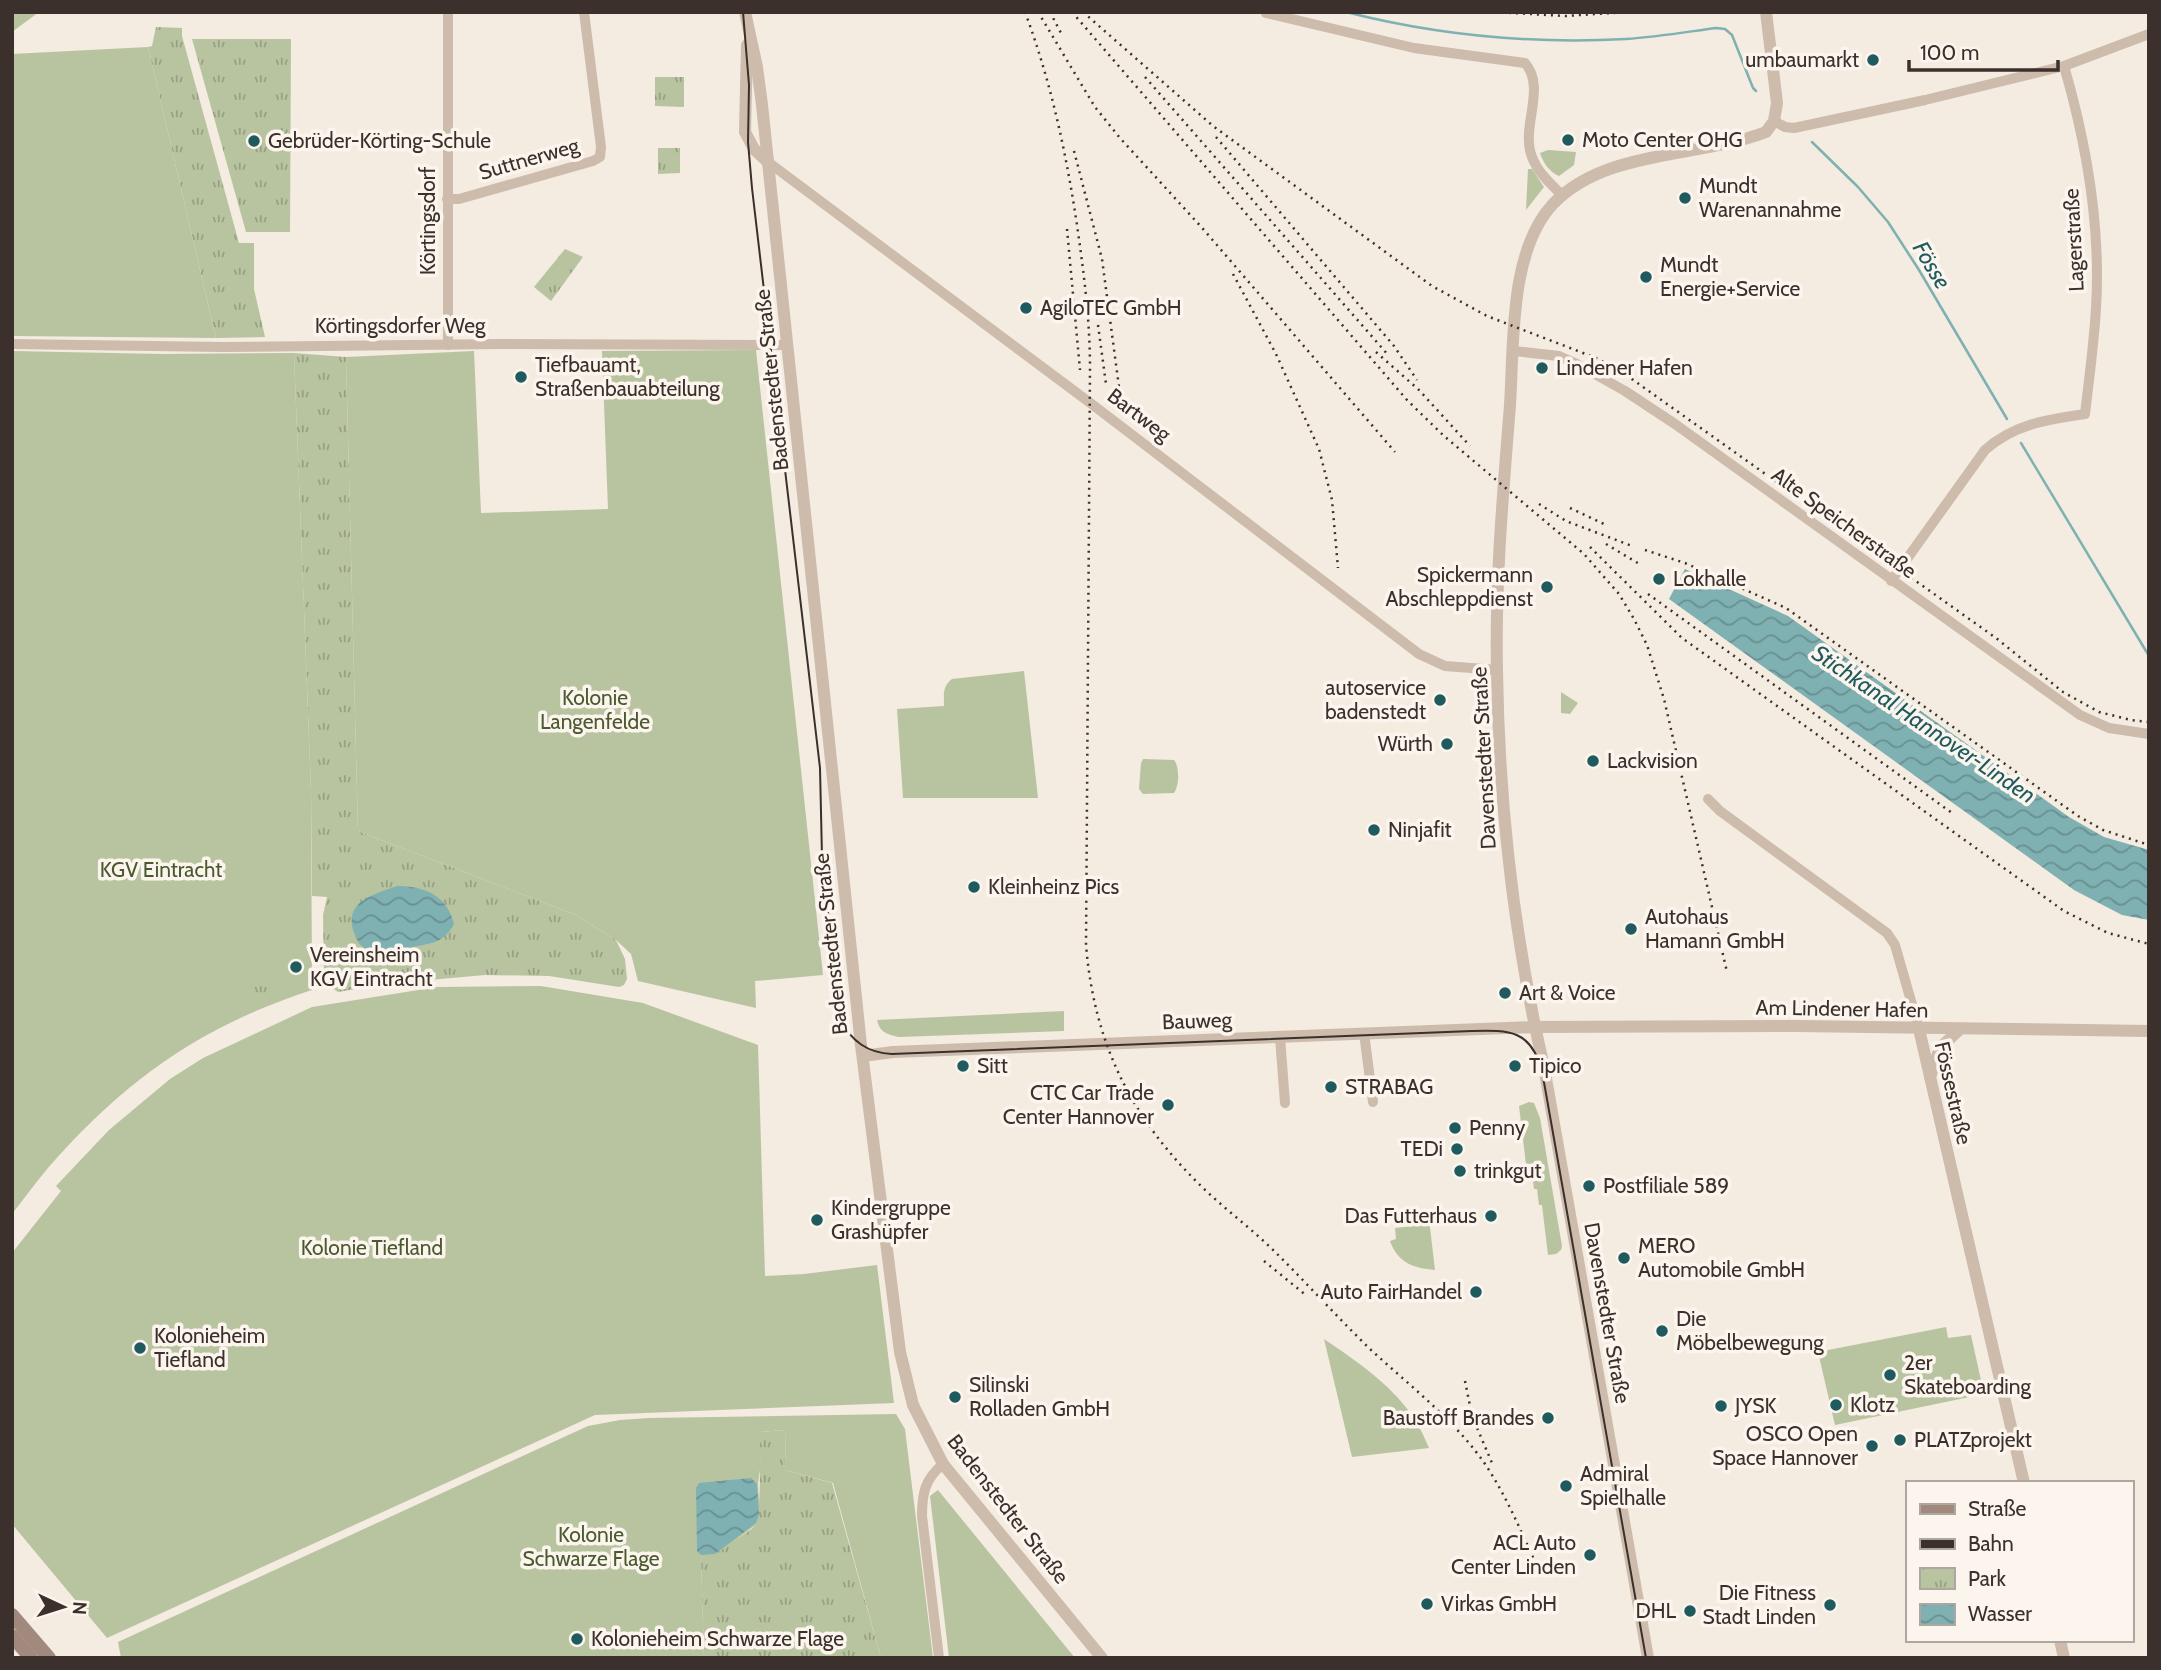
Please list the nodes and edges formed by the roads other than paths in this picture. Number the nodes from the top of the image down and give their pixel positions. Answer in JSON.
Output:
{"nodes":[{"id":1,"x":448,"y":12,"type":"edge"},
{"id":2,"x":584,"y":12,"type":"edge"},
{"id":3,"x":745,"y":12,"type":"edge"},
{"id":4,"x":1766,"y":12,"type":"edge"},
{"id":5,"x":1266,"y":13,"type":"edge"},
{"id":6,"x":747,"y":30,"type":"junction"},
{"id":7,"x":2149,"y":34,"type":"edge"},
{"id":8,"x":2064,"y":66,"type":"junction"},
{"id":9,"x":1774,"y":121,"type":"junction"},
{"id":10,"x":768,"y":162,"type":"junction"},
{"id":11,"x":1562,"y":195,"type":"junction"},
{"id":12,"x":447,"y":199,"type":"junction"},
{"id":13,"x":12,"y":345,"type":"edge"},
{"id":14,"x":448,"y":345,"type":"junction"},
{"id":15,"x":788,"y":345,"type":"junction"},
{"id":16,"x":1514,"y":351,"type":"junction"},
{"id":17,"x":1891,"y":581,"type":"junction"},
{"id":18,"x":1497,"y":670,"type":"junction"},
{"id":19,"x":2149,"y":734,"type":"edge"},
{"id":20,"x":1708,"y":799,"type":"dead end"},
{"id":21,"x":1534,"y":1027,"type":"junction"},
{"id":22,"x":1919,"y":1029,"type":"junction"},
{"id":23,"x":1960,"y":1029,"type":"junction"},
{"id":24,"x":2149,"y":1031,"type":"edge"},
{"id":25,"x":1364,"y":1032,"type":"junction"},
{"id":26,"x":1280,"y":1037,"type":"junction"},
{"id":27,"x":863,"y":1056,"type":"junction"},
{"id":28,"x":1930,"y":1077,"type":"junction"},
{"id":29,"x":1373,"y":1102,"type":"dead end"},
{"id":30,"x":1285,"y":1103,"type":"dead end"},
{"id":31,"x":943,"y":1464,"type":"junction"},
{"id":32,"x":2024,"y":1481,"type":"edge"},
{"id":33,"x":12,"y":1615,"type":"edge"},
{"id":34,"x":12,"y":1636,"type":"edge"},
{"id":35,"x":31,"y":1658,"type":"edge"},
{"id":36,"x":49,"y":1658,"type":"edge"},
{"id":37,"x":939,"y":1658,"type":"edge"},
{"id":38,"x":1102,"y":1658,"type":"edge"},
{"id":39,"x":1648,"y":1658,"type":"edge"}],
"edges":[{"from":1,"to":12,"type":"street","name":"Körtingsdorf"},
{"from":2,"to":12,"type":"street","name":"Suttnerweg"},
{"from":3,"to":6,"type":"street","name":"Badenstedter Straße"},
{"from":4,"to":9,"type":"street"},
{"from":5,"to":11,"type":"street"},
{"from":6,"to":10,"type":"street","name":"Badenstedter Straße"},
{"from":6,"to":10,"type":"street","name":"Badenstedter Straße"},
{"from":7,"to":8,"type":"street"},
{"from":8,"to":9,"type":"street"},
{"from":8,"to":17,"type":"street","name":"Lagerstraße"},
{"from":9,"to":11,"type":"street","name":"Davenstedter Straße"},
{"from":10,"to":15,"type":"street","name":"Badenstedter Straße"},
{"from":10,"to":18,"type":"street","name":"Bartweg"},
{"from":11,"to":16,"type":"street","name":"Davenstedter Straße"},
{"from":12,"to":14,"type":"street","name":"Körtingsdorf"},
{"from":13,"to":14,"type":"street","name":"Körtingsdorfer Weg"},
{"from":14,"to":15,"type":"street","name":"Körtingsdorfer Weg"},
{"from":15,"to":27,"type":"street","name":"Badenstedter Straße"},
{"from":16,"to":17,"type":"street","name":"Alte Speicherstraße"},
{"from":16,"to":18,"type":"street","name":"Davenstedter Straße"},
{"from":17,"to":19,"type":"street","name":"Alte Speicherstraße"},
{"from":18,"to":21,"type":"street","name":"Davenstedter Straße"},
{"from":20,"to":22,"type":"street","name":"Fössestraße"},
{"from":21,"to":22,"type":"street","name":"Am Lindener Hafen"},
{"from":21,"to":25,"type":"street","name":"Bauweg"},
{"from":21,"to":39,"type":"street","name":"Davenstedter Straße"},
{"from":22,"to":23,"type":"street","name":"Am Lindener Hafen"},
{"from":22,"to":28,"type":"street","name":"Fössestraße"},
{"from":23,"to":24,"type":"street","name":"Am Lindener Hafen"},
{"from":23,"to":28,"type":"street"},
{"from":25,"to":26,"type":"street","name":"Bauweg"},
{"from":25,"to":29,"type":"street"},
{"from":26,"to":27,"type":"street","name":"Bauweg"},
{"from":26,"to":30,"type":"street"},
{"from":27,"to":31,"type":"street","name":"Badenstedter Straße"},
{"from":28,"to":32,"type":"street","name":"Fössestraße"},
{"from":31,"to":37,"type":"street"},
{"from":31,"to":38,"type":"street","name":"Badenstedter Straße"},
{"from":33,"to":36,"type":"main road"},
{"from":34,"to":35,"type":"main road"}]}
